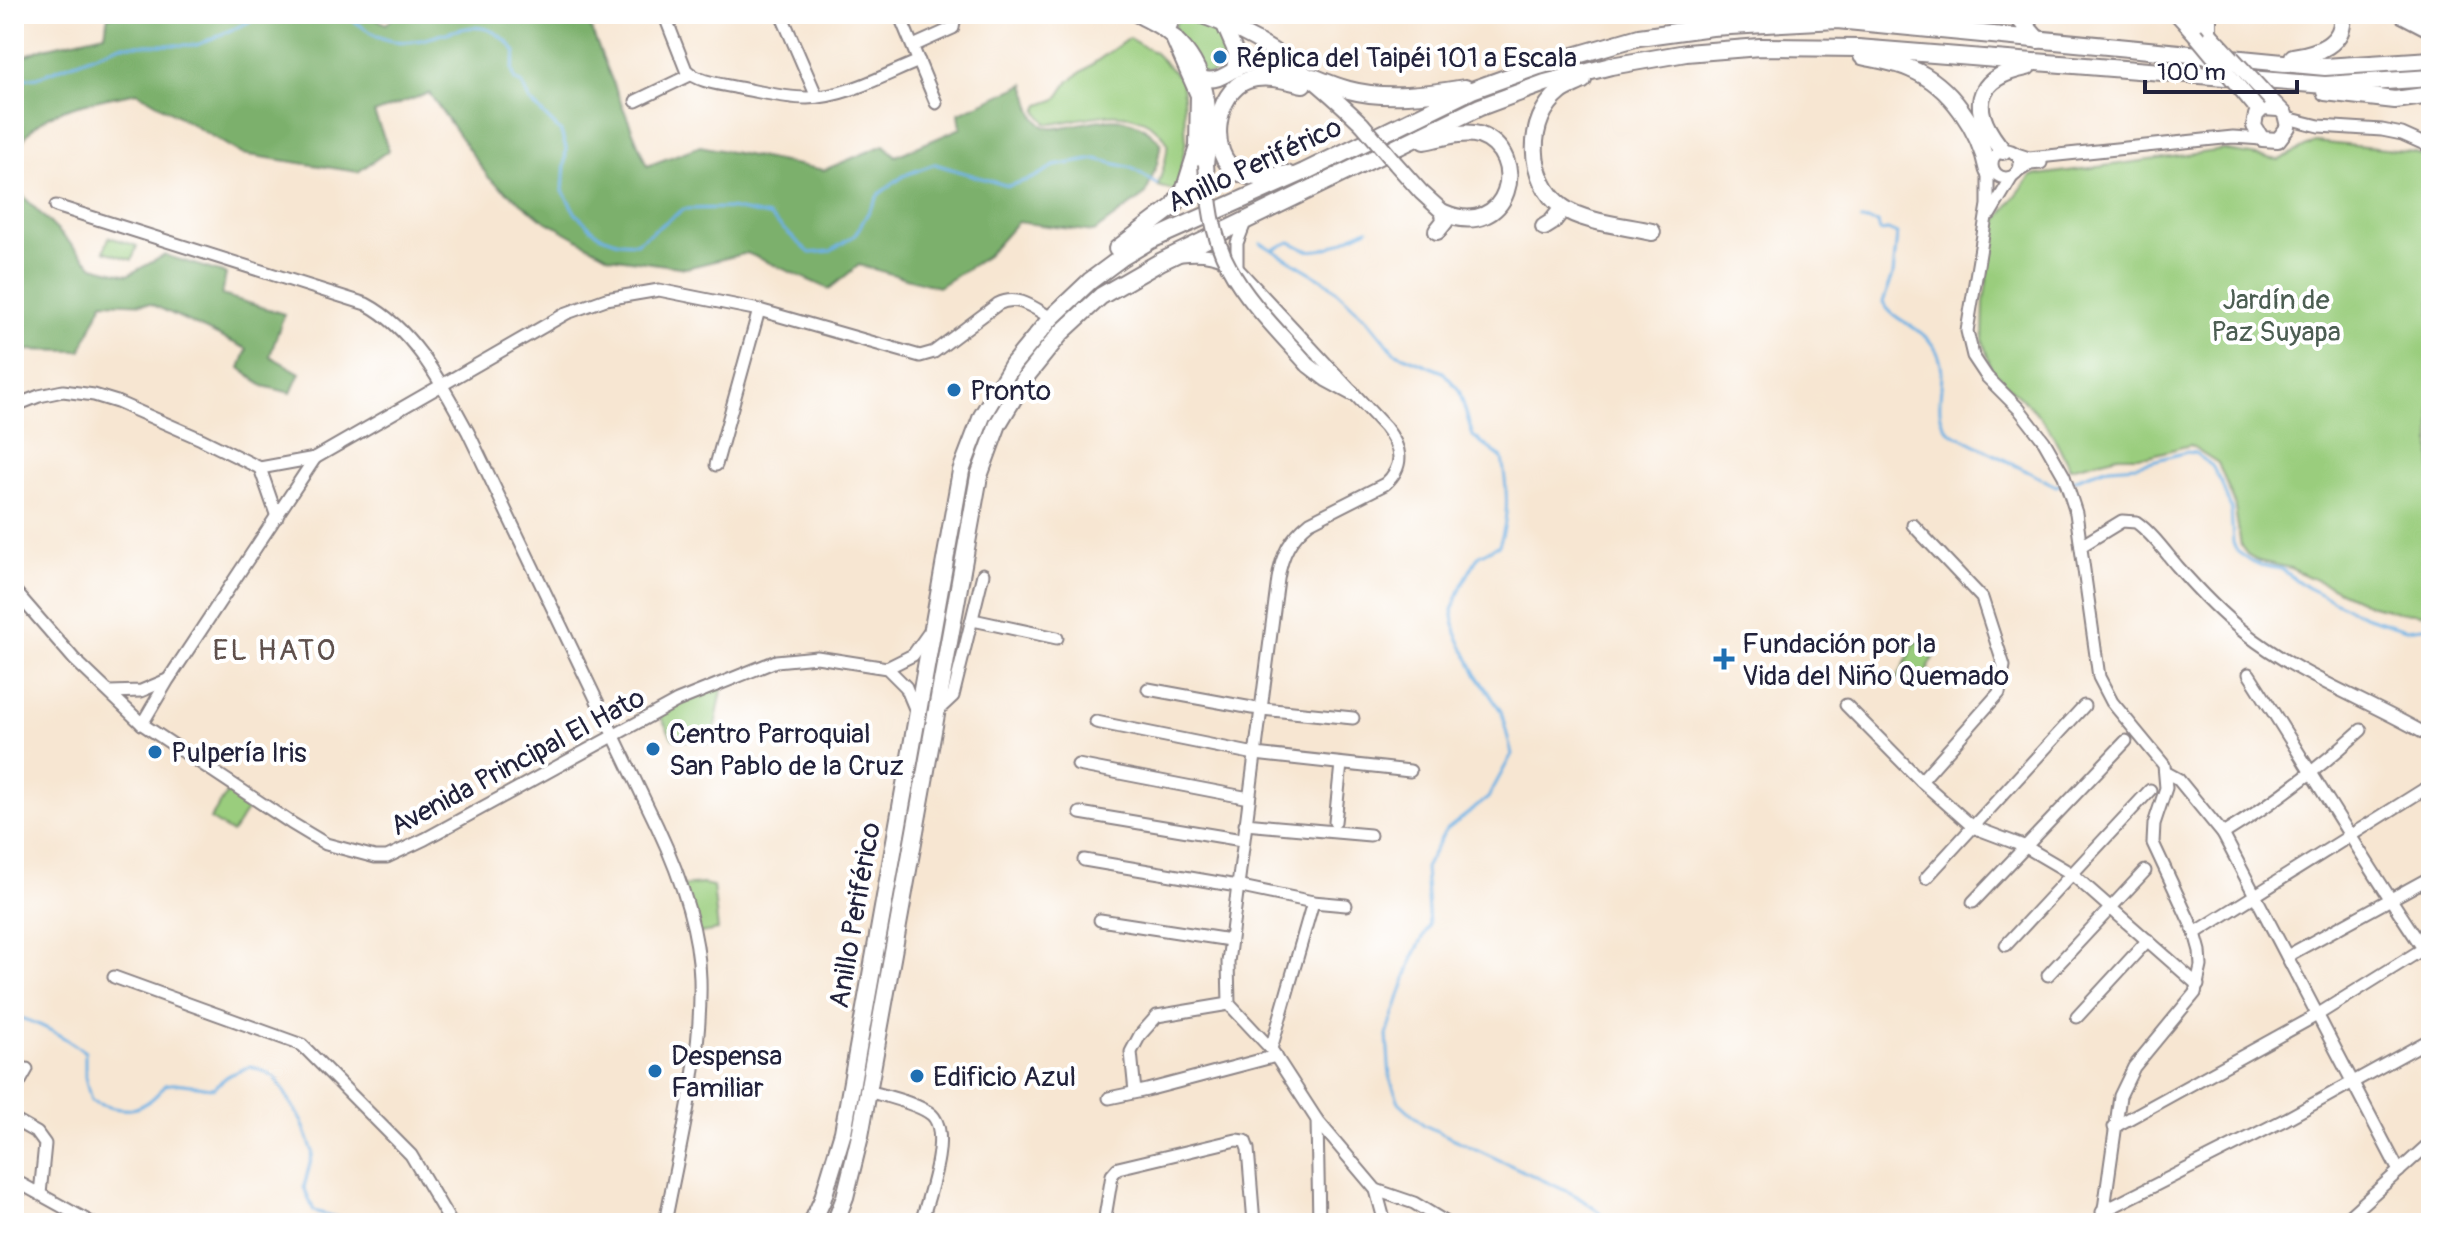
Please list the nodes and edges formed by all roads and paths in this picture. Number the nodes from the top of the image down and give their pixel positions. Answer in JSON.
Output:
{"nodes":[{"id":1,"x":664,"y":14,"type":"edge"},
{"id":2,"x":781,"y":14,"type":"edge"},
{"id":3,"x":899,"y":14,"type":"edge"},
{"id":4,"x":950,"y":14,"type":"edge"},
{"id":5,"x":1136,"y":14,"type":"edge"},
{"id":6,"x":1174,"y":14,"type":"edge"},
{"id":7,"x":1196,"y":14,"type":"edge"},
{"id":8,"x":1862,"y":14,"type":"edge"},
{"id":9,"x":2015,"y":14,"type":"edge"},
{"id":10,"x":2177,"y":14,"type":"edge"},
{"id":11,"x":2194,"y":14,"type":"edge"},
{"id":12,"x":2208,"y":14,"type":"edge"},
{"id":13,"x":2342,"y":14,"type":"edge"},
{"id":14,"x":2402,"y":14,"type":"edge"},
{"id":15,"x":1778,"y":18,"type":"edge"},
{"id":16,"x":1837,"y":18,"type":"edge"},
{"id":17,"x":1223,"y":23,"type":"junction"},
{"id":18,"x":2431,"y":29,"type":"edge"},
{"id":19,"x":2205,"y":34,"type":"junction"},
{"id":20,"x":1171,"y":35,"type":"junction"},
{"id":21,"x":2038,"y":40,"type":"junction"},
{"id":22,"x":913,"y":46,"type":"junction"},
{"id":23,"x":1817,"y":47,"type":"junction"},
{"id":24,"x":2431,"y":60,"type":"edge"},
{"id":25,"x":919,"y":61,"type":"junction"},
{"id":26,"x":2256,"y":61,"type":"junction"},
{"id":27,"x":2050,"y":63,"type":"junction"},
{"id":28,"x":1611,"y":66,"type":"junction"},
{"id":29,"x":1234,"y":70,"type":"junction"},
{"id":30,"x":690,"y":75,"type":"junction"},
{"id":31,"x":2431,"y":78,"type":"edge"},
{"id":32,"x":1203,"y":79,"type":"junction"},
{"id":33,"x":1308,"y":80,"type":"junction"},
{"id":34,"x":2273,"y":81,"type":"junction"},
{"id":35,"x":1486,"y":85,"type":"junction"},
{"id":36,"x":2431,"y":95,"type":"edge"},
{"id":37,"x":817,"y":97,"type":"junction"},
{"id":38,"x":636,"y":101,"type":"dead end"},
{"id":39,"x":936,"y":103,"type":"dead end"},
{"id":40,"x":2256,"y":112,"type":"junction"},
{"id":41,"x":2280,"y":115,"type":"junction"},
{"id":42,"x":2233,"y":137,"type":"junction"},
{"id":43,"x":2262,"y":139,"type":"junction"},
{"id":44,"x":2166,"y":143,"type":"junction"},
{"id":45,"x":1402,"y":144,"type":"junction"},
{"id":46,"x":2431,"y":147,"type":"edge"},
{"id":47,"x":2009,"y":152,"type":"junction"},
{"id":48,"x":1304,"y":172,"type":"junction"},
{"id":49,"x":1989,"y":173,"type":"junction"},
{"id":50,"x":2015,"y":175,"type":"junction"},
{"id":51,"x":2004,"y":189,"type":"junction"},
{"id":52,"x":56,"y":206,"type":"dead end"},
{"id":53,"x":1563,"y":208,"type":"junction"},
{"id":54,"x":1444,"y":213,"type":"junction"},
{"id":55,"x":1246,"y":220,"type":"junction"},
{"id":56,"x":1986,"y":222,"type":"junction"},
{"id":57,"x":1544,"y":227,"type":"dead end"},
{"id":58,"x":1437,"y":231,"type":"dead end"},
{"id":59,"x":1652,"y":232,"type":"dead end"},
{"id":60,"x":1174,"y":256,"type":"junction"},
{"id":61,"x":1237,"y":268,"type":"junction"},
{"id":62,"x":759,"y":310,"type":"junction"},
{"id":63,"x":1057,"y":312,"type":"junction"},
{"id":64,"x":442,"y":385,"type":"junction"},
{"id":65,"x":1352,"y":393,"type":"junction"},
{"id":66,"x":14,"y":406,"type":"edge"},
{"id":67,"x":315,"y":458,"type":"junction"},
{"id":68,"x":716,"y":465,"type":"dead end"},
{"id":69,"x":260,"y":468,"type":"junction"},
{"id":70,"x":277,"y":517,"type":"junction"},
{"id":71,"x":1913,"y":525,"type":"dead end"},
{"id":72,"x":2081,"y":546,"type":"junction"},
{"id":73,"x":983,"y":574,"type":"dead end"},
{"id":74,"x":14,"y":590,"type":"edge"},
{"id":75,"x":933,"y":616,"type":"junction"},
{"id":76,"x":973,"y":620,"type":"junction"},
{"id":77,"x":1057,"y":638,"type":"dead end"},
{"id":78,"x":887,"y":668,"type":"junction"},
{"id":79,"x":2249,"y":674,"type":"dead end"},
{"id":80,"x":168,"y":680,"type":"junction"},
{"id":81,"x":1148,"y":689,"type":"dead end"},
{"id":82,"x":110,"y":692,"type":"junction"},
{"id":83,"x":1846,"y":705,"type":"dead end"},
{"id":84,"x":2084,"y":706,"type":"dead end"},
{"id":85,"x":1260,"y":709,"type":"junction"},
{"id":86,"x":916,"y":711,"type":"junction"},
{"id":87,"x":937,"y":711,"type":"junction"},
{"id":88,"x":1353,"y":718,"type":"dead end"},
{"id":89,"x":1096,"y":722,"type":"dead end"},
{"id":90,"x":142,"y":724,"type":"junction"},
{"id":91,"x":2361,"y":730,"type":"dead end"},
{"id":92,"x":613,"y":736,"type":"junction"},
{"id":93,"x":2431,"y":737,"type":"edge"},
{"id":94,"x":2126,"y":741,"type":"dead end"},
{"id":95,"x":1255,"y":754,"type":"junction"},
{"id":96,"x":1341,"y":764,"type":"junction"},
{"id":97,"x":1078,"y":765,"type":"dead end"},
{"id":98,"x":1410,"y":771,"type":"dead end"},
{"id":99,"x":2167,"y":773,"type":"junction"},
{"id":100,"x":2313,"y":773,"type":"junction"},
{"id":101,"x":1921,"y":781,"type":"junction"},
{"id":102,"x":2431,"y":785,"type":"edge"},
{"id":103,"x":2150,"y":790,"type":"dead end"},
{"id":104,"x":1249,"y":798,"type":"junction"},
{"id":105,"x":1080,"y":813,"type":"dead end"},
{"id":106,"x":1335,"y":822,"type":"dead end"},
{"id":107,"x":1245,"y":824,"type":"junction"},
{"id":108,"x":1973,"y":827,"type":"junction"},
{"id":109,"x":2223,"y":834,"type":"junction"},
{"id":110,"x":1370,"y":835,"type":"dead end"},
{"id":111,"x":2349,"y":837,"type":"junction"},
{"id":112,"x":1242,"y":840,"type":"junction"},
{"id":113,"x":2026,"y":847,"type":"junction"},
{"id":114,"x":1084,"y":860,"type":"dead end"},
{"id":115,"x":2145,"y":871,"type":"dead end"},
{"id":116,"x":2072,"y":874,"type":"junction"},
{"id":117,"x":2431,"y":877,"type":"edge"},
{"id":118,"x":1926,"y":878,"type":"dead end"},
{"id":119,"x":1237,"y":886,"type":"junction"},
{"id":120,"x":2254,"y":895,"type":"junction"},
{"id":121,"x":2391,"y":898,"type":"junction"},
{"id":122,"x":1313,"y":902,"type":"junction"},
{"id":123,"x":1973,"y":902,"type":"dead end"},
{"id":124,"x":1346,"y":905,"type":"dead end"},
{"id":125,"x":2112,"y":909,"type":"junction"},
{"id":126,"x":1100,"y":920,"type":"dead end"},
{"id":127,"x":2195,"y":933,"type":"junction"},
{"id":128,"x":1230,"y":940,"type":"junction"},
{"id":129,"x":2148,"y":940,"type":"junction"},
{"id":130,"x":2006,"y":945,"type":"dead end"},
{"id":131,"x":2427,"y":947,"type":"edge"},
{"id":132,"x":2287,"y":956,"type":"junction"},
{"id":133,"x":2431,"y":960,"type":"edge"},
{"id":134,"x":2201,"y":966,"type":"junction"},
{"id":135,"x":2179,"y":968,"type":"junction"},
{"id":136,"x":2048,"y":975,"type":"dead end"},
{"id":137,"x":114,"y":977,"type":"dead end"},
{"id":138,"x":2198,"y":985,"type":"junction"},
{"id":139,"x":1229,"y":1004,"type":"junction"},
{"id":140,"x":2317,"y":1014,"type":"junction"},
{"id":141,"x":2077,"y":1017,"type":"dead end"},
{"id":142,"x":2431,"y":1039,"type":"edge"},
{"id":143,"x":1274,"y":1053,"type":"junction"},
{"id":144,"x":27,"y":1069,"type":"dead end"},
{"id":145,"x":2354,"y":1083,"type":"junction"},
{"id":146,"x":868,"y":1091,"type":"junction"},
{"id":147,"x":14,"y":1092,"type":"edge"},
{"id":148,"x":1135,"y":1092,"type":"junction"},
{"id":149,"x":1109,"y":1098,"type":"dead end"},
{"id":150,"x":14,"y":1120,"type":"edge"},
{"id":151,"x":1317,"y":1120,"type":"junction"},
{"id":152,"x":2114,"y":1127,"type":"junction"},
{"id":153,"x":2429,"y":1147,"type":"edge"},
{"id":154,"x":2399,"y":1171,"type":"junction"},
{"id":155,"x":14,"y":1180,"type":"edge"},
{"id":156,"x":1376,"y":1190,"type":"junction"},
{"id":157,"x":40,"y":1194,"type":"junction"},
{"id":158,"x":2102,"y":1218,"type":"edge"},
{"id":159,"x":92,"y":1223,"type":"edge"},
{"id":160,"x":451,"y":1223,"type":"edge"},
{"id":161,"x":665,"y":1223,"type":"edge"},
{"id":162,"x":812,"y":1223,"type":"edge"},
{"id":163,"x":835,"y":1223,"type":"edge"},
{"id":164,"x":921,"y":1223,"type":"edge"},
{"id":165,"x":1104,"y":1223,"type":"edge"},
{"id":166,"x":1254,"y":1223,"type":"edge"},
{"id":167,"x":1319,"y":1223,"type":"edge"},
{"id":168,"x":1385,"y":1223,"type":"edge"},
{"id":169,"x":1447,"y":1223,"type":"edge"},
{"id":170,"x":2335,"y":1223,"type":"edge"}],
"edges":[{"from":1,"to":30,"type":"street"},
{"from":2,"to":37,"type":"street"},
{"from":3,"to":22,"type":"street"},
{"from":4,"to":22,"type":"street"},
{"from":5,"to":20,"type":"main road"},
{"from":6,"to":20,"type":"main road"},
{"from":7,"to":17,"type":"main road"},
{"from":8,"to":16,"type":"highway"},
{"from":9,"to":21,"type":"highway"},
{"from":10,"to":19,"type":"main road"},
{"from":11,"to":19,"type":"main road"},
{"from":12,"to":19,"type":"highway"},
{"from":13,"to":26,"type":"highway"},
{"from":14,"to":18,"type":"highway"},
{"from":15,"to":16,"type":"highway","name":"Anillo Periférico"},
{"from":15,"to":35,"type":"highway","name":"Anillo Periférico"},
{"from":16,"to":21,"type":"highway","name":"Anillo Periférico"},
{"from":17,"to":29,"type":"main road"},
{"from":17,"to":33,"type":"main road"},
{"from":19,"to":40,"type":"main road","bridge":true},
{"from":19,"to":41,"type":"main road","bridge":true},
{"from":20,"to":32,"type":"main road"},
{"from":20,"to":63,"type":"highway"},
{"from":21,"to":26,"type":"highway","name":"Anillo Periférico"},
{"from":22,"to":25,"type":"street"},
{"from":23,"to":27,"type":"highway","name":"Anillo Periférico"},
{"from":23,"to":28,"type":"highway","name":"Anillo Periférico"},
{"from":23,"to":49,"type":"highway"},
{"from":24,"to":26,"type":"highway","name":"Anillo Periférico"},
{"from":25,"to":37,"type":"street"},
{"from":25,"to":39,"type":"street"},
{"from":27,"to":34,"type":"highway","name":"Anillo Periférico"},
{"from":27,"to":47,"type":"highway"},
{"from":28,"to":45,"type":"highway","name":"Anillo Periférico"},
{"from":28,"to":53,"type":"highway"},
{"from":29,"to":32,"type":"main road"},
{"from":29,"to":33,"type":"main road"},
{"from":30,"to":37,"type":"street"},
{"from":30,"to":38,"type":"street"},
{"from":31,"to":34,"type":"highway","name":"Anillo Periférico"},
{"from":32,"to":65,"type":"main road","bridge":true},
{"from":33,"to":35,"type":"highway"},
{"from":33,"to":48,"type":"highway"},
{"from":33,"to":54,"type":"main road","bridge":true},
{"from":34,"to":36,"type":"highway"},
{"from":35,"to":48,"type":"highway","name":"Anillo Periférico"},
{"from":40,"to":41,"type":"main road"},
{"from":40,"to":42,"type":"street"},
{"from":40,"to":43,"type":"main road"},
{"from":41,"to":43,"type":"main road"},
{"from":41,"to":46,"type":"street"},
{"from":42,"to":43,"type":"street"},
{"from":42,"to":44,"type":"street"},
{"from":44,"to":47,"type":"street"},
{"from":44,"to":50,"type":"street"},
{"from":45,"to":54,"type":"highway"},
{"from":45,"to":55,"type":"highway","name":"Anillo Periférico"},
{"from":47,"to":49,"type":"street"},
{"from":47,"to":50,"type":"street"},
{"from":48,"to":63,"type":"highway","name":"Anillo Periférico"},
{"from":49,"to":50,"type":"street"},
{"from":49,"to":51,"type":"street"},
{"from":49,"to":56,"type":"street"},
{"from":50,"to":51,"type":"street"},
{"from":51,"to":56,"type":"street"},
{"from":52,"to":64,"type":"street"},
{"from":53,"to":57,"type":"highway"},
{"from":53,"to":59,"type":"highway"},
{"from":54,"to":58,"type":"highway"},
{"from":55,"to":60,"type":"highway","name":"Anillo Periférico"},
{"from":55,"to":61,"type":"street"},
{"from":56,"to":72,"type":"street"},
{"from":60,"to":61,"type":"street"},
{"from":60,"to":87,"type":"highway","name":"Anillo Periférico"},
{"from":61,"to":65,"type":"street"},
{"from":62,"to":63,"type":"street"},
{"from":62,"to":64,"type":"street"},
{"from":62,"to":68,"type":"street"},
{"from":63,"to":75,"type":"highway","name":"Anillo Periférico"},
{"from":64,"to":67,"type":"street"},
{"from":64,"to":92,"type":"street"},
{"from":65,"to":85,"type":"street"},
{"from":66,"to":69,"type":"street"},
{"from":67,"to":69,"type":"street"},
{"from":67,"to":70,"type":"street"},
{"from":69,"to":70,"type":"street"},
{"from":70,"to":80,"type":"street"},
{"from":71,"to":101,"type":"street"},
{"from":72,"to":93,"type":"street"},
{"from":72,"to":99,"type":"street"},
{"from":73,"to":76,"type":"street"},
{"from":74,"to":82,"type":"street","name":"Avenida Principal El Hato"},
{"from":75,"to":78,"type":"street"},
{"from":75,"to":86,"type":"highway","name":"Anillo Periférico"},
{"from":76,"to":77,"type":"street"},
{"from":76,"to":87,"type":"street"},
{"from":78,"to":86,"type":"street"},
{"from":78,"to":92,"type":"street","name":"Avenida Principal El Hato"},
{"from":79,"to":100,"type":"street"},
{"from":80,"to":82,"type":"street"},
{"from":80,"to":90,"type":"street"},
{"from":81,"to":85,"type":"street"},
{"from":82,"to":90,"type":"street","name":"Avenida Principal El Hato"},
{"from":83,"to":101,"type":"street"},
{"from":84,"to":108,"type":"street"},
{"from":85,"to":88,"type":"street"},
{"from":85,"to":95,"type":"street"},
{"from":86,"to":162,"type":"highway","name":"Anillo Periférico"},
{"from":87,"to":146,"type":"highway","name":"Anillo Periférico"},
{"from":89,"to":95,"type":"street"},
{"from":90,"to":92,"type":"street","name":"Avenida Principal El Hato"},
{"from":91,"to":100,"type":"street"},
{"from":92,"to":161,"type":"street"},
{"from":94,"to":113,"type":"street"},
{"from":95,"to":96,"type":"street"},
{"from":95,"to":104,"type":"street"},
{"from":96,"to":98,"type":"street"},
{"from":96,"to":106,"type":"street"},
{"from":97,"to":104,"type":"street"},
{"from":99,"to":109,"type":"street"},
{"from":99,"to":127,"type":"street"},
{"from":100,"to":109,"type":"street"},
{"from":100,"to":111,"type":"street"},
{"from":101,"to":108,"type":"street"},
{"from":102,"to":111,"type":"street"},
{"from":103,"to":116,"type":"street"},
{"from":104,"to":107,"type":"street"},
{"from":105,"to":112,"type":"street"},
{"from":107,"to":110,"type":"street"},
{"from":107,"to":112,"type":"street"},
{"from":108,"to":113,"type":"street"},
{"from":108,"to":118,"type":"street"},
{"from":109,"to":120,"type":"street"},
{"from":111,"to":120,"type":"street"},
{"from":111,"to":121,"type":"street"},
{"from":112,"to":119,"type":"street"},
{"from":113,"to":116,"type":"street"},
{"from":113,"to":123,"type":"street"},
{"from":114,"to":119,"type":"street"},
{"from":115,"to":125,"type":"street"},
{"from":116,"to":125,"type":"street"},
{"from":116,"to":130,"type":"street"},
{"from":117,"to":121,"type":"street"},
{"from":119,"to":122,"type":"street"},
{"from":119,"to":128,"type":"street"},
{"from":120,"to":127,"type":"street"},
{"from":120,"to":132,"type":"street"},
{"from":121,"to":131,"type":"street"},
{"from":121,"to":132,"type":"street"},
{"from":122,"to":124,"type":"street"},
{"from":122,"to":143,"type":"street"},
{"from":125,"to":129,"type":"street"},
{"from":125,"to":136,"type":"street"},
{"from":126,"to":128,"type":"street"},
{"from":127,"to":134,"type":"street"},
{"from":128,"to":139,"type":"street"},
{"from":129,"to":135,"type":"street"},
{"from":129,"to":141,"type":"street"},
{"from":131,"to":133,"type":"street"},
{"from":131,"to":140,"type":"street"},
{"from":132,"to":140,"type":"street"},
{"from":134,"to":135,"type":"street"},
{"from":134,"to":138,"type":"street"},
{"from":135,"to":138,"type":"street"},
{"from":137,"to":160,"type":"street"},
{"from":138,"to":152,"type":"street"},
{"from":139,"to":143,"type":"street"},
{"from":139,"to":148,"type":"street"},
{"from":140,"to":145,"type":"street"},
{"from":140,"to":152,"type":"street"},
{"from":142,"to":145,"type":"street"},
{"from":143,"to":148,"type":"street"},
{"from":143,"to":151,"type":"street"},
{"from":144,"to":147,"type":"street"},
{"from":145,"to":154,"type":"street"},
{"from":145,"to":158,"type":"street"},
{"from":146,"to":163,"type":"highway","name":"Anillo Periférico"},
{"from":146,"to":164,"type":"street"},
{"from":148,"to":149,"type":"street"},
{"from":150,"to":157,"type":"street"},
{"from":151,"to":156,"type":"street"},
{"from":151,"to":167,"type":"street"},
{"from":152,"to":158,"type":"street"},
{"from":153,"to":154,"type":"street"},
{"from":154,"to":170,"type":"street"},
{"from":155,"to":157,"type":"street"},
{"from":156,"to":168,"type":"street"},
{"from":156,"to":169,"type":"street"},
{"from":157,"to":159,"type":"street"},
{"from":165,"to":166,"type":"street"}]}
